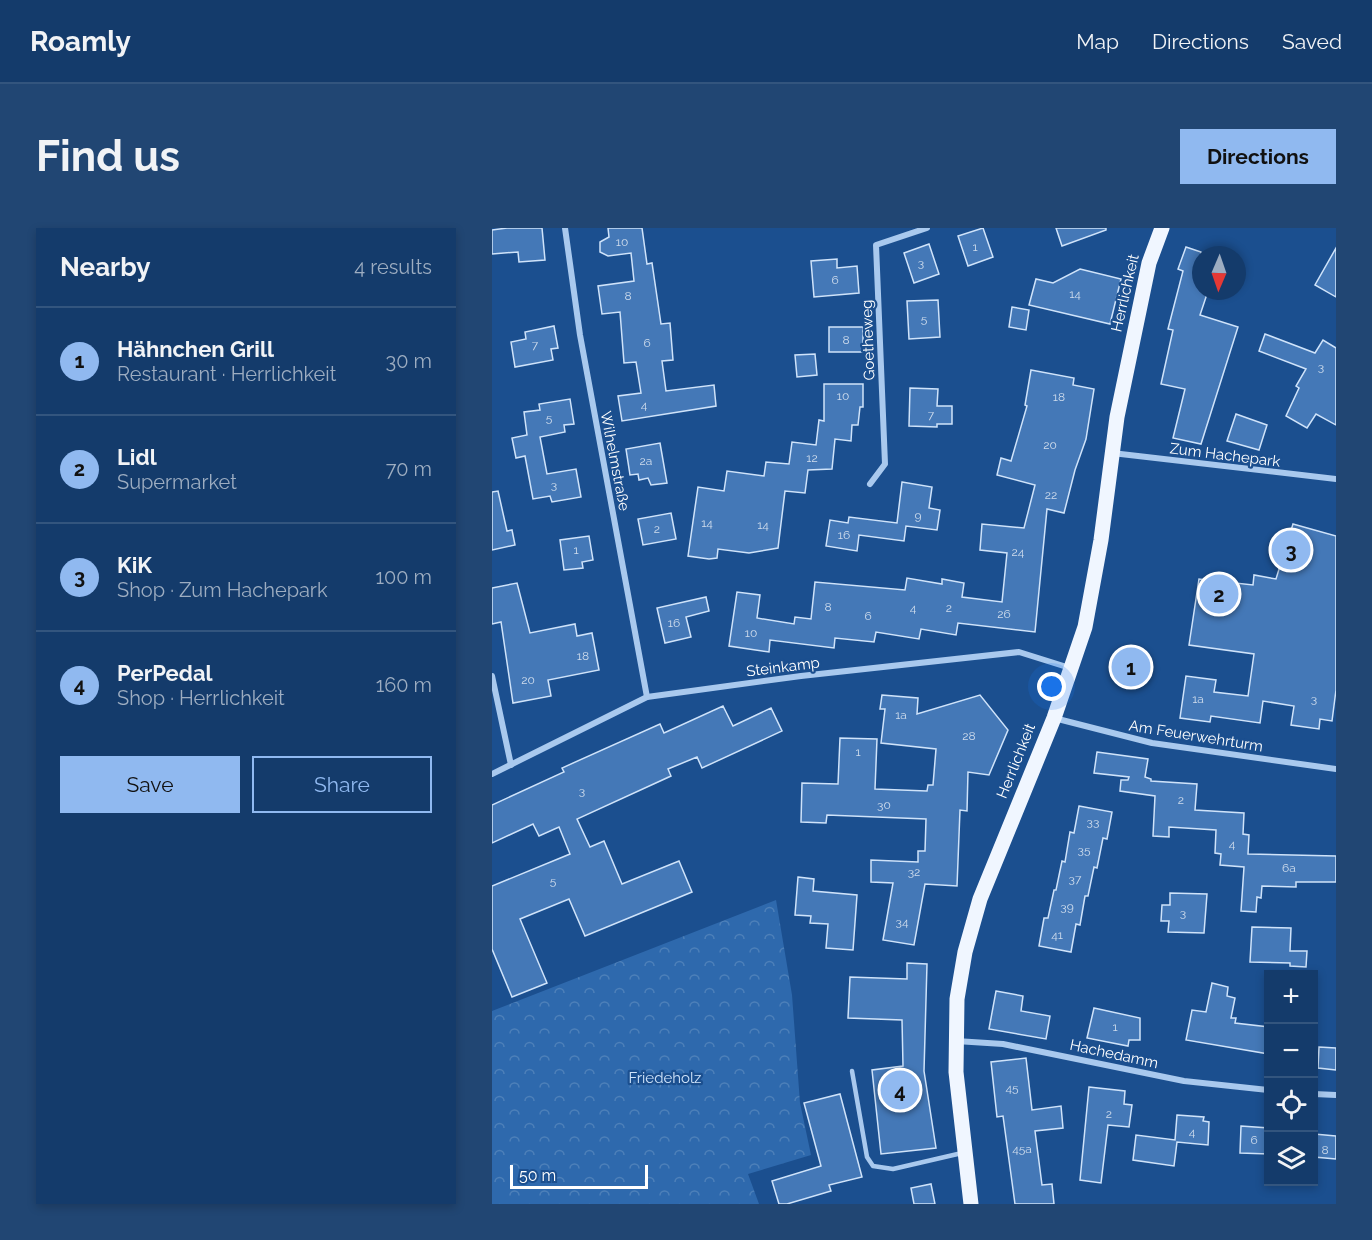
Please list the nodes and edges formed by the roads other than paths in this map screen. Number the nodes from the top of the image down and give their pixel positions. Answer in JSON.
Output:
{"nodes":[{"id":1,"x":565,"y":228,"type":"edge"},
{"id":2,"x":927,"y":228,"type":"edge"},
{"id":3,"x":1162,"y":228,"type":"edge"},
{"id":4,"x":1111,"y":453,"type":"junction"},
{"id":5,"x":1336,"y":479,"type":"edge"},
{"id":6,"x":870,"y":484,"type":"dead end"},
{"id":7,"x":1071,"y":668,"type":"junction"},
{"id":8,"x":492,"y":676,"type":"edge"},
{"id":9,"x":647,"y":697,"type":"junction"},
{"id":10,"x":1054,"y":718,"type":"junction"},
{"id":11,"x":511,"y":765,"type":"junction"},
{"id":12,"x":1336,"y":769,"type":"edge"},
{"id":13,"x":492,"y":774,"type":"edge"},
{"id":14,"x":955,"y":1041,"type":"junction"},
{"id":15,"x":852,"y":1071,"type":"dead end"},
{"id":16,"x":1264,"y":1089,"type":"edge"},
{"id":17,"x":1318,"y":1094,"type":"edge"},
{"id":18,"x":1336,"y":1095,"type":"edge"},
{"id":19,"x":965,"y":1153,"type":"junction"},
{"id":20,"x":971,"y":1204,"type":"edge"}],
"edges":[{"from":1,"to":9,"type":"street","name":"Wilhelmstraße"},
{"from":2,"to":6,"type":"street","name":"Goetheweg"},
{"from":3,"to":4,"type":"main road","name":"Herrlichkeit"},
{"from":4,"to":5,"type":"street","name":"Zum Hachepark"},
{"from":4,"to":7,"type":"main road","name":"Herrlichkeit"},
{"from":7,"to":9,"type":"street","name":"Steinkamp"},
{"from":7,"to":10,"type":"main road","name":"Herrlichkeit"},
{"from":8,"to":11,"type":"street"},
{"from":9,"to":11,"type":"street","name":"Steinkamp"},
{"from":10,"to":12,"type":"street","name":"Am Feuerwehrturm"},
{"from":10,"to":14,"type":"main road","name":"Herrlichkeit"},
{"from":11,"to":13,"type":"street","name":"Steinkamp"},
{"from":14,"to":16,"type":"street","name":"Hachedamm"},
{"from":14,"to":19,"type":"main road","name":"Herrlichkeit"},
{"from":15,"to":19,"type":"lane"},
{"from":17,"to":18,"type":"street"},
{"from":19,"to":20,"type":"main road","name":"Herrlichkeit"}]}
